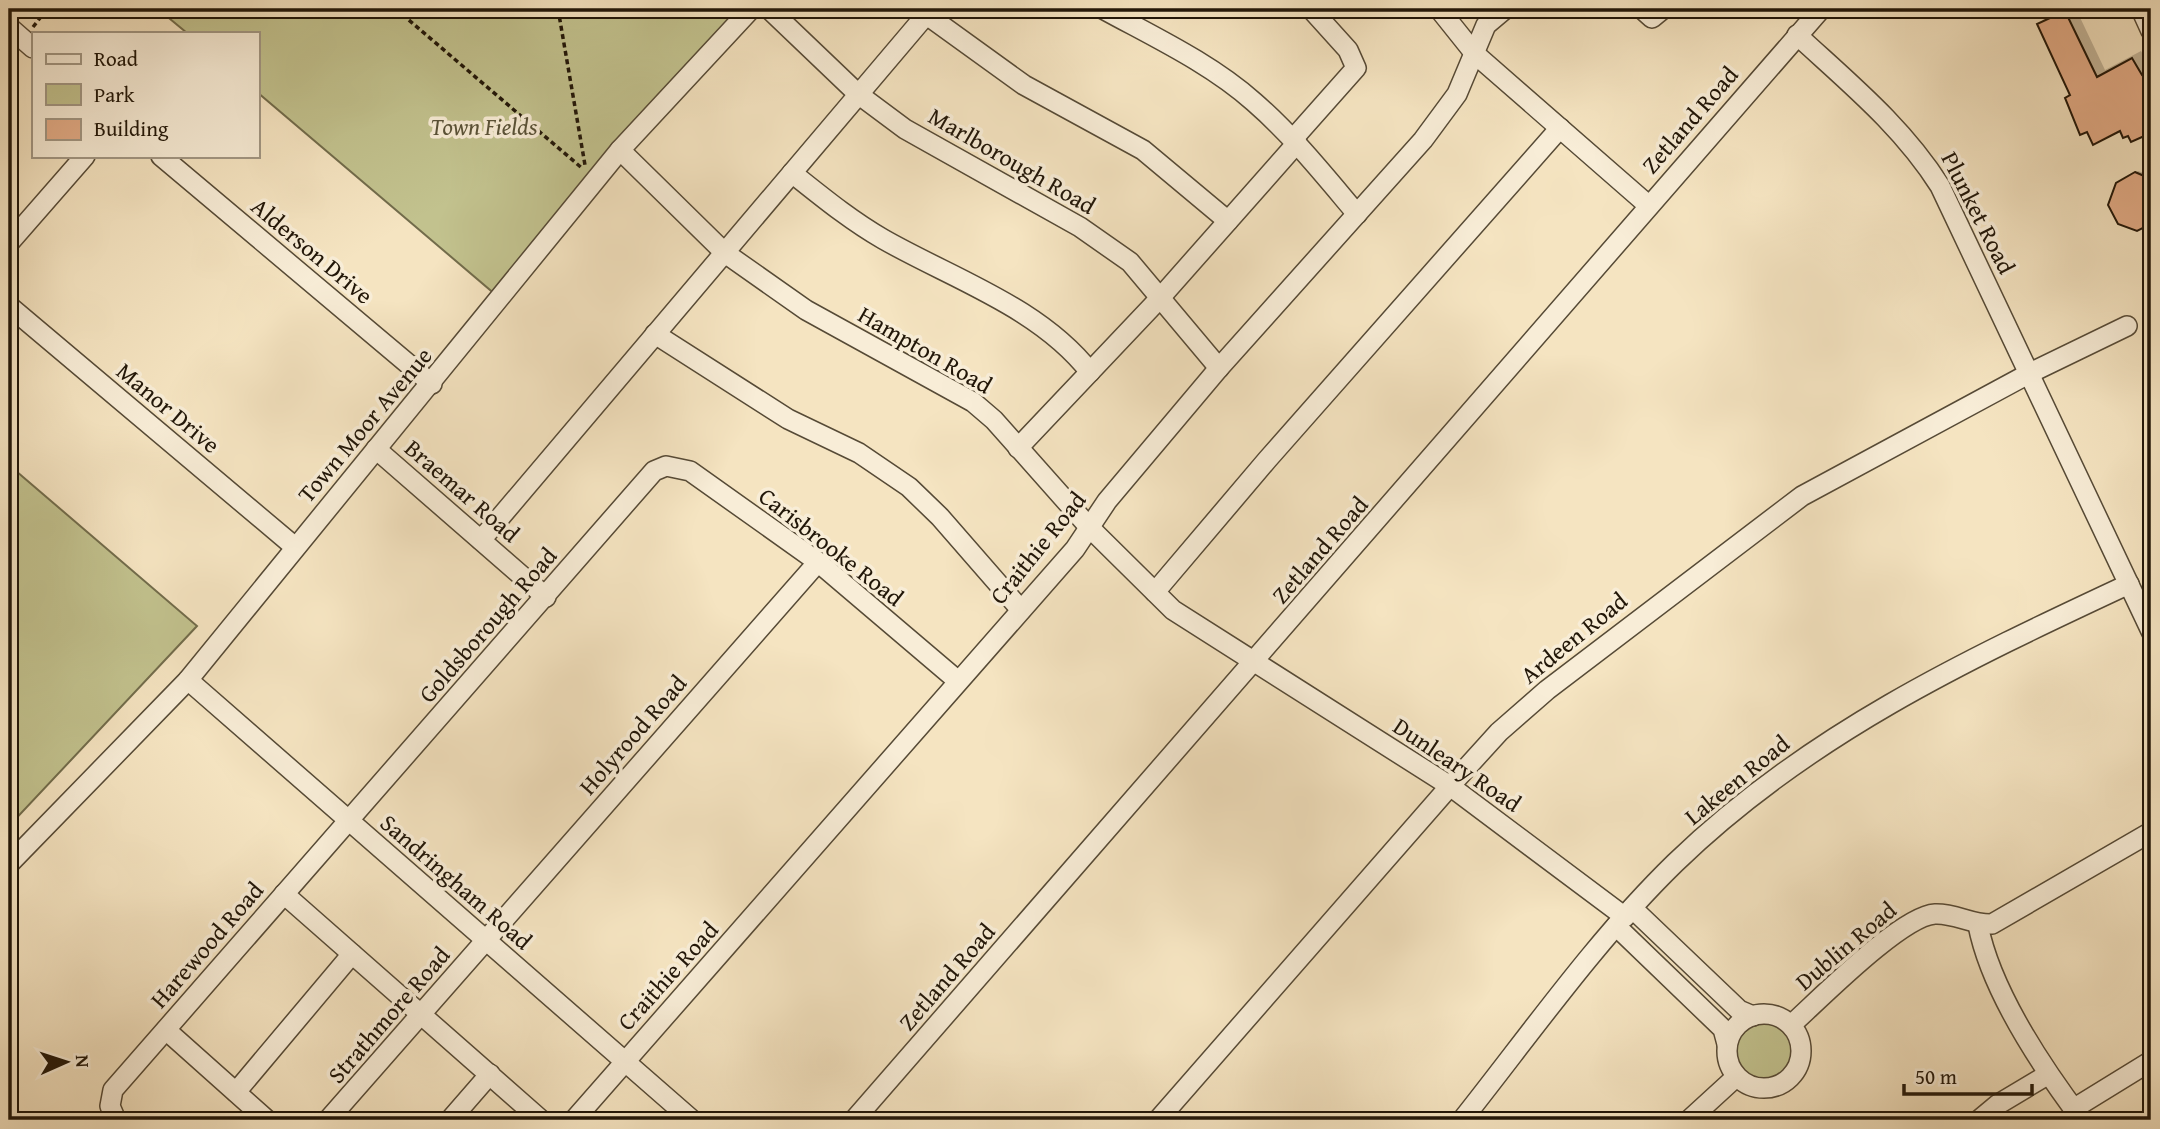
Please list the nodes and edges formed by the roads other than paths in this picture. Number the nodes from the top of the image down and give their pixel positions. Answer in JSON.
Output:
{"nodes":[{"id":1,"x":751,"y":9,"type":"edge"},
{"id":2,"x":769,"y":9,"type":"edge"},
{"id":3,"x":1102,"y":9,"type":"edge"},
{"id":4,"x":1311,"y":9,"type":"edge"},
{"id":5,"x":1439,"y":9,"type":"edge"},
{"id":6,"x":1505,"y":9,"type":"edge"},
{"id":7,"x":1642,"y":9,"type":"edge"},
{"id":8,"x":1663,"y":9,"type":"edge"},
{"id":9,"x":1821,"y":9,"type":"edge"},
{"id":10,"x":2141,"y":9,"type":"edge"},
{"id":11,"x":929,"y":12,"type":"edge"},
{"id":12,"x":9,"y":27,"type":"edge"},
{"id":13,"x":2151,"y":31,"type":"edge"},
{"id":14,"x":1797,"y":35,"type":"junction"},
{"id":15,"x":32,"y":47,"type":"edge"},
{"id":16,"x":1475,"y":54,"type":"junction"},
{"id":17,"x":858,"y":94,"type":"junction"},
{"id":18,"x":1560,"y":128,"type":"junction"},
{"id":19,"x":1295,"y":141,"type":"junction"},
{"id":20,"x":620,"y":150,"type":"junction"},
{"id":21,"x":83,"y":158,"type":"edge"},
{"id":22,"x":163,"y":158,"type":"edge"},
{"id":23,"x":792,"y":173,"type":"junction"},
{"id":24,"x":1648,"y":205,"type":"junction"},
{"id":25,"x":1357,"y":214,"type":"junction"},
{"id":26,"x":1228,"y":221,"type":"junction"},
{"id":27,"x":9,"y":243,"type":"edge"},
{"id":28,"x":725,"y":253,"type":"junction"},
{"id":29,"x":1160,"y":298,"type":"junction"},
{"id":30,"x":9,"y":306,"type":"edge"},
{"id":31,"x":2127,"y":326,"type":"dead end"},
{"id":32,"x":656,"y":334,"type":"junction"},
{"id":33,"x":1219,"y":368,"type":"junction"},
{"id":34,"x":1090,"y":372,"type":"junction"},
{"id":35,"x":2030,"y":373,"type":"junction"},
{"id":36,"x":432,"y":384,"type":"junction"},
{"id":37,"x":1018,"y":448,"type":"junction"},
{"id":38,"x":376,"y":449,"type":"junction"},
{"id":39,"x":666,"y":466,"type":"joint"},
{"id":40,"x":1089,"y":527,"type":"junction"},
{"id":41,"x":481,"y":540,"type":"junction"},
{"id":42,"x":295,"y":547,"type":"junction"},
{"id":43,"x":818,"y":562,"type":"junction"},
{"id":44,"x":2129,"y":584,"type":"junction"},
{"id":45,"x":1155,"y":592,"type":"junction"},
{"id":46,"x":546,"y":597,"type":"junction"},
{"id":47,"x":1021,"y":610,"type":"junction"},
{"id":48,"x":2151,"y":631,"type":"edge"},
{"id":49,"x":1254,"y":664,"type":"junction"},
{"id":50,"x":188,"y":680,"type":"junction"},
{"id":51,"x":958,"y":681,"type":"junction"},
{"id":52,"x":1450,"y":786,"type":"junction"},
{"id":53,"x":349,"y":821,"type":"junction"},
{"id":54,"x":2151,"y":832,"type":"edge"},
{"id":55,"x":9,"y":864,"type":"edge"},
{"id":56,"x":284,"y":894,"type":"junction"},
{"id":57,"x":1624,"y":917,"type":"junction"},
{"id":58,"x":1978,"y":925,"type":"junction"},
{"id":59,"x":485,"y":941,"type":"junction"},
{"id":60,"x":352,"y":954,"type":"junction"},
{"id":61,"x":423,"y":1014,"type":"junction"},
{"id":62,"x":1753,"y":1016,"type":"junction"},
{"id":63,"x":1791,"y":1025,"type":"junction"},
{"id":64,"x":166,"y":1030,"type":"junction"},
{"id":65,"x":1727,"y":1044,"type":"junction"},
{"id":66,"x":2151,"y":1061,"type":"edge"},
{"id":67,"x":625,"y":1062,"type":"junction"},
{"id":68,"x":490,"y":1074,"type":"junction"},
{"id":69,"x":2047,"y":1075,"type":"junction"},
{"id":70,"x":1736,"y":1077,"type":"junction"},
{"id":71,"x":236,"y":1092,"type":"junction"},
{"id":72,"x":113,"y":1113,"type":"edge"},
{"id":73,"x":2078,"y":1114,"type":"edge"},
{"id":74,"x":267,"y":1120,"type":"edge"},
{"id":75,"x":328,"y":1120,"type":"edge"},
{"id":76,"x":450,"y":1120,"type":"edge"},
{"id":77,"x":541,"y":1120,"type":"edge"},
{"id":78,"x":574,"y":1120,"type":"edge"},
{"id":79,"x":692,"y":1120,"type":"edge"},
{"id":80,"x":854,"y":1120,"type":"edge"},
{"id":81,"x":1158,"y":1120,"type":"edge"},
{"id":82,"x":1462,"y":1120,"type":"edge"},
{"id":83,"x":1689,"y":1120,"type":"edge"},
{"id":84,"x":1979,"y":1120,"type":"edge"}],
"edges":[{"from":1,"to":20,"type":"street","name":"Town Moor Avenue"},
{"from":2,"to":17,"type":"street","name":"Marlborough Road"},
{"from":3,"to":19,"type":"street"},
{"from":4,"to":19,"type":"street"},
{"from":5,"to":16,"type":"street"},
{"from":6,"to":16,"type":"street","name":"Craithie Road"},
{"from":7,"to":8,"type":"street"},
{"from":9,"to":14,"type":"street","name":"Zetland Road"},
{"from":10,"to":13,"type":"street"},
{"from":11,"to":17,"type":"street"},
{"from":11,"to":26,"type":"street"},
{"from":12,"to":15,"type":"street"},
{"from":14,"to":24,"type":"street","name":"Zetland Road"},
{"from":14,"to":35,"type":"street","name":"Plunket Road"},
{"from":16,"to":18,"type":"street"},
{"from":16,"to":25,"type":"street","name":"Craithie Road"},
{"from":17,"to":23,"type":"street"},
{"from":17,"to":29,"type":"street","name":"Marlborough Road"},
{"from":18,"to":24,"type":"street"},
{"from":18,"to":45,"type":"street"},
{"from":19,"to":25,"type":"street"},
{"from":19,"to":26,"type":"street"},
{"from":20,"to":28,"type":"street","name":"Hampton Road"},
{"from":20,"to":36,"type":"street","name":"Town Moor Avenue"},
{"from":21,"to":27,"type":"street"},
{"from":22,"to":36,"type":"street","name":"Alderson Drive"},
{"from":23,"to":28,"type":"street"},
{"from":23,"to":34,"type":"street"},
{"from":24,"to":49,"type":"street","name":"Zetland Road"},
{"from":25,"to":33,"type":"street","name":"Craithie Road"},
{"from":26,"to":29,"type":"street"},
{"from":28,"to":32,"type":"street"},
{"from":28,"to":37,"type":"street","name":"Hampton Road"},
{"from":29,"to":33,"type":"street","name":"Marlborough Road"},
{"from":29,"to":34,"type":"street"},
{"from":30,"to":42,"type":"street","name":"Manor Drive"},
{"from":31,"to":35,"type":"street","name":"Ardeen Road"},
{"from":32,"to":41,"type":"street"},
{"from":32,"to":47,"type":"street"},
{"from":33,"to":40,"type":"street","name":"Craithie Road"},
{"from":34,"to":37,"type":"street"},
{"from":35,"to":44,"type":"street","name":"Plunket Road"},
{"from":35,"to":52,"type":"street","name":"Ardeen Road"},
{"from":36,"to":38,"type":"street","name":"Town Moor Avenue"},
{"from":37,"to":40,"type":"street","name":"Hampton Road"},
{"from":38,"to":41,"type":"street","name":"Braemar Road"},
{"from":38,"to":42,"type":"street","name":"Town Moor Avenue"},
{"from":39,"to":43,"type":"street","name":"Carisbrooke Road"},
{"from":39,"to":46,"type":"street","name":"Goldsborough Road"},
{"from":40,"to":45,"type":"street","name":"Hampton Road"},
{"from":40,"to":47,"type":"street","name":"Craithie Road"},
{"from":41,"to":46,"type":"street","name":"Braemar Road"},
{"from":42,"to":50,"type":"street","name":"Town Moor Avenue"},
{"from":43,"to":51,"type":"street","name":"Carisbrooke Road"},
{"from":43,"to":59,"type":"street","name":"Holyrood Road"},
{"from":44,"to":48,"type":"street","name":"Plunket Road"},
{"from":44,"to":57,"type":"street","name":"Lakeen Road"},
{"from":45,"to":49,"type":"street","name":"Hampton Road"},
{"from":46,"to":53,"type":"street","name":"Goldsborough Road"},
{"from":47,"to":51,"type":"street","name":"Craithie Road"},
{"from":49,"to":52,"type":"street","name":"Dunleary Road"},
{"from":49,"to":80,"type":"street","name":"Zetland Road"},
{"from":50,"to":53,"type":"street","name":"Sandringham Road"},
{"from":50,"to":55,"type":"street","name":"Town Moor Avenue"},
{"from":51,"to":67,"type":"street","name":"Craithie Road"},
{"from":52,"to":57,"type":"street","name":"Dunleary Road"},
{"from":52,"to":81,"type":"street","name":"Ardeen Road"},
{"from":53,"to":56,"type":"street","name":"Harewood Road"},
{"from":53,"to":59,"type":"street","name":"Sandringham Road"},
{"from":54,"to":58,"type":"street"},
{"from":56,"to":60,"type":"street"},
{"from":56,"to":64,"type":"street","name":"Harewood Road"},
{"from":57,"to":62,"type":"street","name":"Dunleary Road"},
{"from":57,"to":65,"type":"street","name":"Dunleary Road"},
{"from":57,"to":82,"type":"street","name":"Lakeen Road"},
{"from":58,"to":63,"type":"street","name":"Dublin Road"},
{"from":58,"to":69,"type":"street"},
{"from":59,"to":61,"type":"street","name":"Strathmore Road"},
{"from":59,"to":67,"type":"street","name":"Sandringham Road"},
{"from":60,"to":61,"type":"street"},
{"from":60,"to":71,"type":"street"},
{"from":61,"to":68,"type":"street"},
{"from":61,"to":75,"type":"street","name":"Strathmore Road"},
{"from":62,"to":63,"type":"street"},
{"from":62,"to":65,"type":"street"},
{"from":63,"to":70,"type":"street"},
{"from":64,"to":71,"type":"street"},
{"from":64,"to":72,"type":"street","name":"Harewood Road"},
{"from":65,"to":70,"type":"street"},
{"from":66,"to":73,"type":"street"},
{"from":67,"to":78,"type":"street","name":"Craithie Road"},
{"from":67,"to":79,"type":"street","name":"Sandringham Road"},
{"from":68,"to":76,"type":"street"},
{"from":68,"to":77,"type":"street"},
{"from":69,"to":73,"type":"street"},
{"from":69,"to":84,"type":"street"},
{"from":70,"to":83,"type":"street"},
{"from":71,"to":74,"type":"street"}]}
